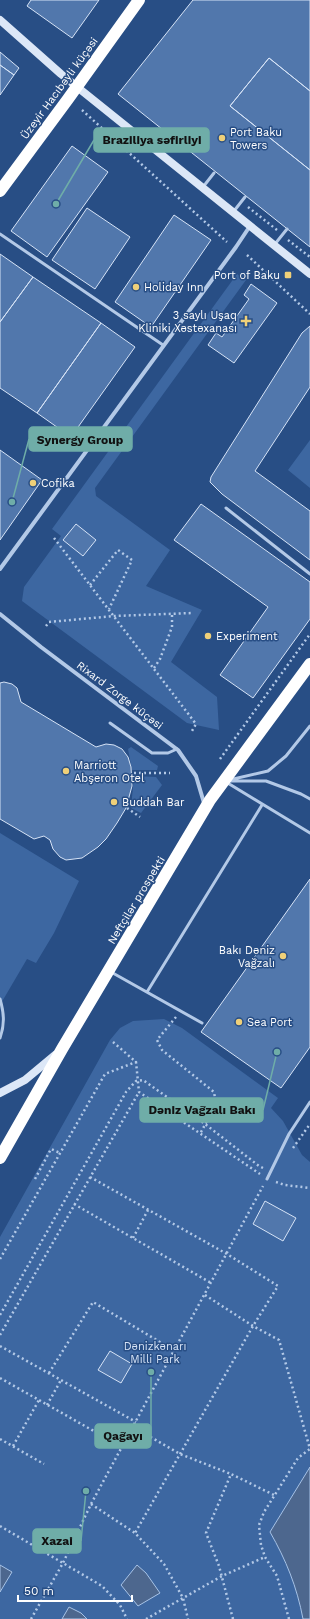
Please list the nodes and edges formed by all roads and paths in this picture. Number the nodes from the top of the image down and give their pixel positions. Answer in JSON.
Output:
{"nodes":[{"id":1,"x":139,"y":0,"type":"edge"},
{"id":2,"x":0,"y":20,"type":"edge"},
{"id":3,"x":77,"y":86,"type":"junction"},
{"id":4,"x":82,"y":110,"type":"dead end"},
{"id":5,"x":214,"y":173,"type":"dead end"},
{"id":6,"x":202,"y":188,"type":"junction"},
{"id":7,"x":0,"y":191,"type":"edge"},
{"id":8,"x":245,"y":197,"type":"dead end"},
{"id":9,"x":233,"y":213,"type":"junction"},
{"id":10,"x":250,"y":226,"type":"junction"},
{"id":11,"x":286,"y":229,"type":"dead end"},
{"id":12,"x":0,"y":234,"type":"edge"},
{"id":13,"x":228,"y":241,"type":"dead end"},
{"id":14,"x":274,"y":245,"type":"junction"},
{"id":15,"x":247,"y":255,"type":"dead end"},
{"id":16,"x":309,"y":272,"type":"edge"},
{"id":17,"x":310,"y":314,"type":"edge"},
{"id":18,"x":163,"y":346,"type":"junction"},
{"id":19,"x":226,"y":508,"type":"dead end"},
{"id":20,"x":54,"y":538,"type":"dead end"},
{"id":21,"x":0,"y":569,"type":"edge"},
{"id":22,"x":310,"y":574,"type":"edge"},
{"id":23,"x":90,"y":584,"type":"junction"},
{"id":24,"x":109,"y":609,"type":"junction"},
{"id":25,"x":192,"y":612,"type":"dead end"},
{"id":26,"x":0,"y":614,"type":"edge"},
{"id":27,"x":172,"y":614,"type":"junction"},
{"id":28,"x":114,"y":616,"type":"junction"},
{"id":29,"x":46,"y":626,"type":"dead end"},
{"id":30,"x":310,"y":634,"type":"edge"},
{"id":31,"x":310,"y":664,"type":"edge"},
{"id":32,"x":154,"y":668,"type":"junction"},
{"id":33,"x":110,"y":723,"type":"dead end"},
{"id":34,"x":310,"y":726,"type":"edge"},
{"id":35,"x":192,"y":731,"type":"dead end"},
{"id":36,"x":177,"y":749,"type":"junction"},
{"id":37,"x":220,"y":759,"type":"dead end"},
{"id":38,"x":134,"y":773,"type":"dead end"},
{"id":39,"x":170,"y":773,"type":"dead end"},
{"id":40,"x":224,"y":781,"type":"junction"},
{"id":41,"x":310,"y":799,"type":"edge"},
{"id":42,"x":262,"y":805,"type":"junction"},
{"id":43,"x":127,"y":808,"type":"dead end"},
{"id":44,"x":206,"y":808,"type":"junction"},
{"id":45,"x":140,"y":817,"type":"dead end"},
{"id":46,"x":310,"y":832,"type":"edge"},
{"id":47,"x":109,"y":971,"type":"junction"},
{"id":48,"x":147,"y":992,"type":"junction"},
{"id":49,"x":0,"y":998,"type":"edge"},
{"id":50,"x":180,"y":1011,"type":"junction"},
{"id":51,"x":202,"y":1023,"type":"dead end"},
{"id":52,"x":0,"y":1038,"type":"edge"},
{"id":53,"x":113,"y":1042,"type":"dead end"},
{"id":54,"x":62,"y":1049,"type":"junction"},
{"id":55,"x":136,"y":1062,"type":"junction"},
{"id":56,"x":138,"y":1081,"type":"junction"},
{"id":57,"x":139,"y":1092,"type":"junction"},
{"id":58,"x":0,"y":1093,"type":"edge"},
{"id":59,"x":310,"y":1102,"type":"edge"},
{"id":60,"x":205,"y":1124,"type":"junction"},
{"id":61,"x":310,"y":1124,"type":"edge"},
{"id":62,"x":200,"y":1134,"type":"junction"},
{"id":63,"x":290,"y":1152,"type":"dead end"},
{"id":64,"x":60,"y":1154,"type":"junction"},
{"id":65,"x":0,"y":1158,"type":"edge"},
{"id":66,"x":272,"y":1168,"type":"junction"},
{"id":67,"x":90,"y":1177,"type":"junction"},
{"id":68,"x":35,"y":1179,"type":"dead end"},
{"id":69,"x":267,"y":1179,"type":"junction"},
{"id":70,"x":310,"y":1188,"type":"edge"},
{"id":71,"x":74,"y":1204,"type":"junction"},
{"id":72,"x":148,"y":1210,"type":"junction"},
{"id":73,"x":133,"y":1238,"type":"junction"},
{"id":74,"x":227,"y":1254,"type":"junction"},
{"id":75,"x":0,"y":1259,"type":"edge"},
{"id":76,"x":211,"y":1283,"type":"junction"},
{"id":77,"x":205,"y":1295,"type":"junction"},
{"id":78,"x":0,"y":1315,"type":"edge"},
{"id":79,"x":253,"y":1326,"type":"junction"},
{"id":80,"x":0,"y":1335,"type":"edge"},
{"id":81,"x":0,"y":1346,"type":"edge"},
{"id":82,"x":175,"y":1351,"type":"junction"},
{"id":83,"x":49,"y":1373,"type":"junction"},
{"id":84,"x":0,"y":1378,"type":"edge"},
{"id":85,"x":61,"y":1380,"type":"junction"},
{"id":86,"x":39,"y":1400,"type":"junction"},
{"id":87,"x":47,"y":1405,"type":"junction"},
{"id":88,"x":136,"y":1422,"type":"junction"},
{"id":89,"x":133,"y":1427,"type":"junction"},
{"id":90,"x":0,"y":1439,"type":"edge"},
{"id":91,"x":13,"y":1446,"type":"junction"},
{"id":92,"x":122,"y":1447,"type":"junction"},
{"id":93,"x":310,"y":1449,"type":"edge"},
{"id":94,"x":180,"y":1454,"type":"junction"},
{"id":95,"x":44,"y":1464,"type":"dead end"},
{"id":96,"x":231,"y":1474,"type":"junction"},
{"id":97,"x":274,"y":1495,"type":"junction"},
{"id":98,"x":91,"y":1504,"type":"junction"},
{"id":99,"x":0,"y":1526,"type":"edge"},
{"id":100,"x":135,"y":1533,"type":"junction"},
{"id":101,"x":265,"y":1557,"type":"junction"},
{"id":102,"x":63,"y":1563,"type":"junction"},
{"id":103,"x":222,"y":1576,"type":"junction"},
{"id":104,"x":183,"y":1598,"type":"junction"},
{"id":105,"x":31,"y":1619,"type":"edge"},
{"id":106,"x":127,"y":1619,"type":"edge"},
{"id":107,"x":146,"y":1619,"type":"edge"},
{"id":108,"x":188,"y":1619,"type":"edge"},
{"id":109,"x":233,"y":1619,"type":"edge"},
{"id":110,"x":289,"y":1619,"type":"edge"}],
"edges":[{"from":1,"to":3,"type":"highway","name":"Üzeyir Hacıbəyli küçəsi"},
{"from":2,"to":3,"type":"street"},
{"from":3,"to":6,"type":"street"},
{"from":3,"to":7,"type":"highway","name":"Üzeyir Hacıbəyli küçəsi"},
{"from":4,"to":13,"type":"path"},
{"from":5,"to":6,"type":"lane"},
{"from":6,"to":9,"type":"street"},
{"from":8,"to":9,"type":"lane"},
{"from":9,"to":10,"type":"street"},
{"from":10,"to":14,"type":"street"},
{"from":10,"to":18,"type":"street"},
{"from":11,"to":14,"type":"lane"},
{"from":12,"to":18,"type":"lane"},
{"from":14,"to":16,"type":"street"},
{"from":15,"to":17,"type":"path"},
{"from":18,"to":21,"type":"street"},
{"from":19,"to":22,"type":"lane"},
{"from":20,"to":23,"type":"path"},
{"from":23,"to":24,"type":"path"},
{"from":23,"to":24,"type":"path"},
{"from":24,"to":28,"type":"path"},
{"from":25,"to":27,"type":"path"},
{"from":26,"to":36,"type":"street","name":"Rixard Zorge küçəsi"},
{"from":27,"to":28,"type":"path"},
{"from":27,"to":32,"type":"path"},
{"from":28,"to":29,"type":"path"},
{"from":28,"to":32,"type":"path"},
{"from":30,"to":37,"type":"path"},
{"from":31,"to":40,"type":"highway","name":"Neftçilər prospekti"},
{"from":32,"to":35,"type":"path"},
{"from":33,"to":36,"type":"lane"},
{"from":34,"to":40,"type":"lane"},
{"from":36,"to":44,"type":"street","name":"Rixard Zorge küçəsi"},
{"from":38,"to":39,"type":"path"},
{"from":40,"to":41,"type":"lane"},
{"from":40,"to":42,"type":"lane"},
{"from":40,"to":44,"type":"highway","name":"Neftçilər prospekti"},
{"from":42,"to":46,"type":"lane"},
{"from":42,"to":48,"type":"lane"},
{"from":43,"to":45,"type":"path"},
{"from":44,"to":47,"type":"highway","name":"Neftçilər prospekti"},
{"from":47,"to":48,"type":"lane"},
{"from":47,"to":54,"type":"highway","name":"Neftçilər prospekti"},
{"from":48,"to":50,"type":"lane"},
{"from":49,"to":52,"type":"lane"},
{"from":50,"to":51,"type":"lane"},
{"from":50,"to":60,"type":"path"},
{"from":53,"to":55,"type":"path"},
{"from":54,"to":58,"type":"street"},
{"from":54,"to":65,"type":"highway","name":"Neftçilər prospekti"},
{"from":55,"to":56,"type":"path"},
{"from":55,"to":64,"type":"path"},
{"from":56,"to":57,"type":"path"},
{"from":56,"to":60,"type":"path"},
{"from":56,"to":78,"type":"path"},
{"from":57,"to":62,"type":"path"},
{"from":57,"to":67,"type":"path"},
{"from":59,"to":66,"type":"lane"},
{"from":60,"to":62,"type":"path"},
{"from":60,"to":66,"type":"path"},
{"from":61,"to":63,"type":"path"},
{"from":62,"to":69,"type":"path"},
{"from":64,"to":68,"type":"path"},
{"from":64,"to":75,"type":"path"},
{"from":66,"to":69,"type":"lane"},
{"from":67,"to":71,"type":"path"},
{"from":67,"to":72,"type":"path"},
{"from":69,"to":70,"type":"path"},
{"from":69,"to":74,"type":"path"},
{"from":71,"to":73,"type":"path"},
{"from":71,"to":80,"type":"path"},
{"from":72,"to":73,"type":"path"},
{"from":72,"to":74,"type":"path"},
{"from":73,"to":76,"type":"path"},
{"from":74,"to":76,"type":"path"},
{"from":74,"to":79,"type":"path"},
{"from":76,"to":77,"type":"path"},
{"from":77,"to":79,"type":"path"},
{"from":77,"to":82,"type":"path"},
{"from":79,"to":93,"type":"path"},
{"from":79,"to":94,"type":"path"},
{"from":81,"to":83,"type":"path"},
{"from":82,"to":83,"type":"path"},
{"from":82,"to":88,"type":"path"},
{"from":83,"to":85,"type":"path"},
{"from":84,"to":86,"type":"path"},
{"from":85,"to":87,"type":"path"},
{"from":85,"to":88,"type":"path"},
{"from":86,"to":87,"type":"path"},
{"from":86,"to":91,"type":"path"},
{"from":87,"to":92,"type":"path"},
{"from":88,"to":89,"type":"path"},
{"from":89,"to":92,"type":"path"},
{"from":89,"to":94,"type":"path"},
{"from":90,"to":91,"type":"path"},
{"from":91,"to":95,"type":"path"},
{"from":92,"to":98,"type":"path"},
{"from":93,"to":97,"type":"path"},
{"from":94,"to":96,"type":"path"},
{"from":94,"to":100,"type":"path"},
{"from":96,"to":97,"type":"path"},
{"from":96,"to":103,"type":"path"},
{"from":97,"to":101,"type":"path"},
{"from":98,"to":100,"type":"path"},
{"from":98,"to":102,"type":"path"},
{"from":99,"to":102,"type":"path"},
{"from":100,"to":104,"type":"path"},
{"from":101,"to":103,"type":"path"},
{"from":101,"to":110,"type":"path"},
{"from":102,"to":105,"type":"path"},
{"from":102,"to":106,"type":"path"},
{"from":103,"to":104,"type":"path"},
{"from":103,"to":109,"type":"path"},
{"from":104,"to":107,"type":"path"},
{"from":104,"to":108,"type":"path"}]}
